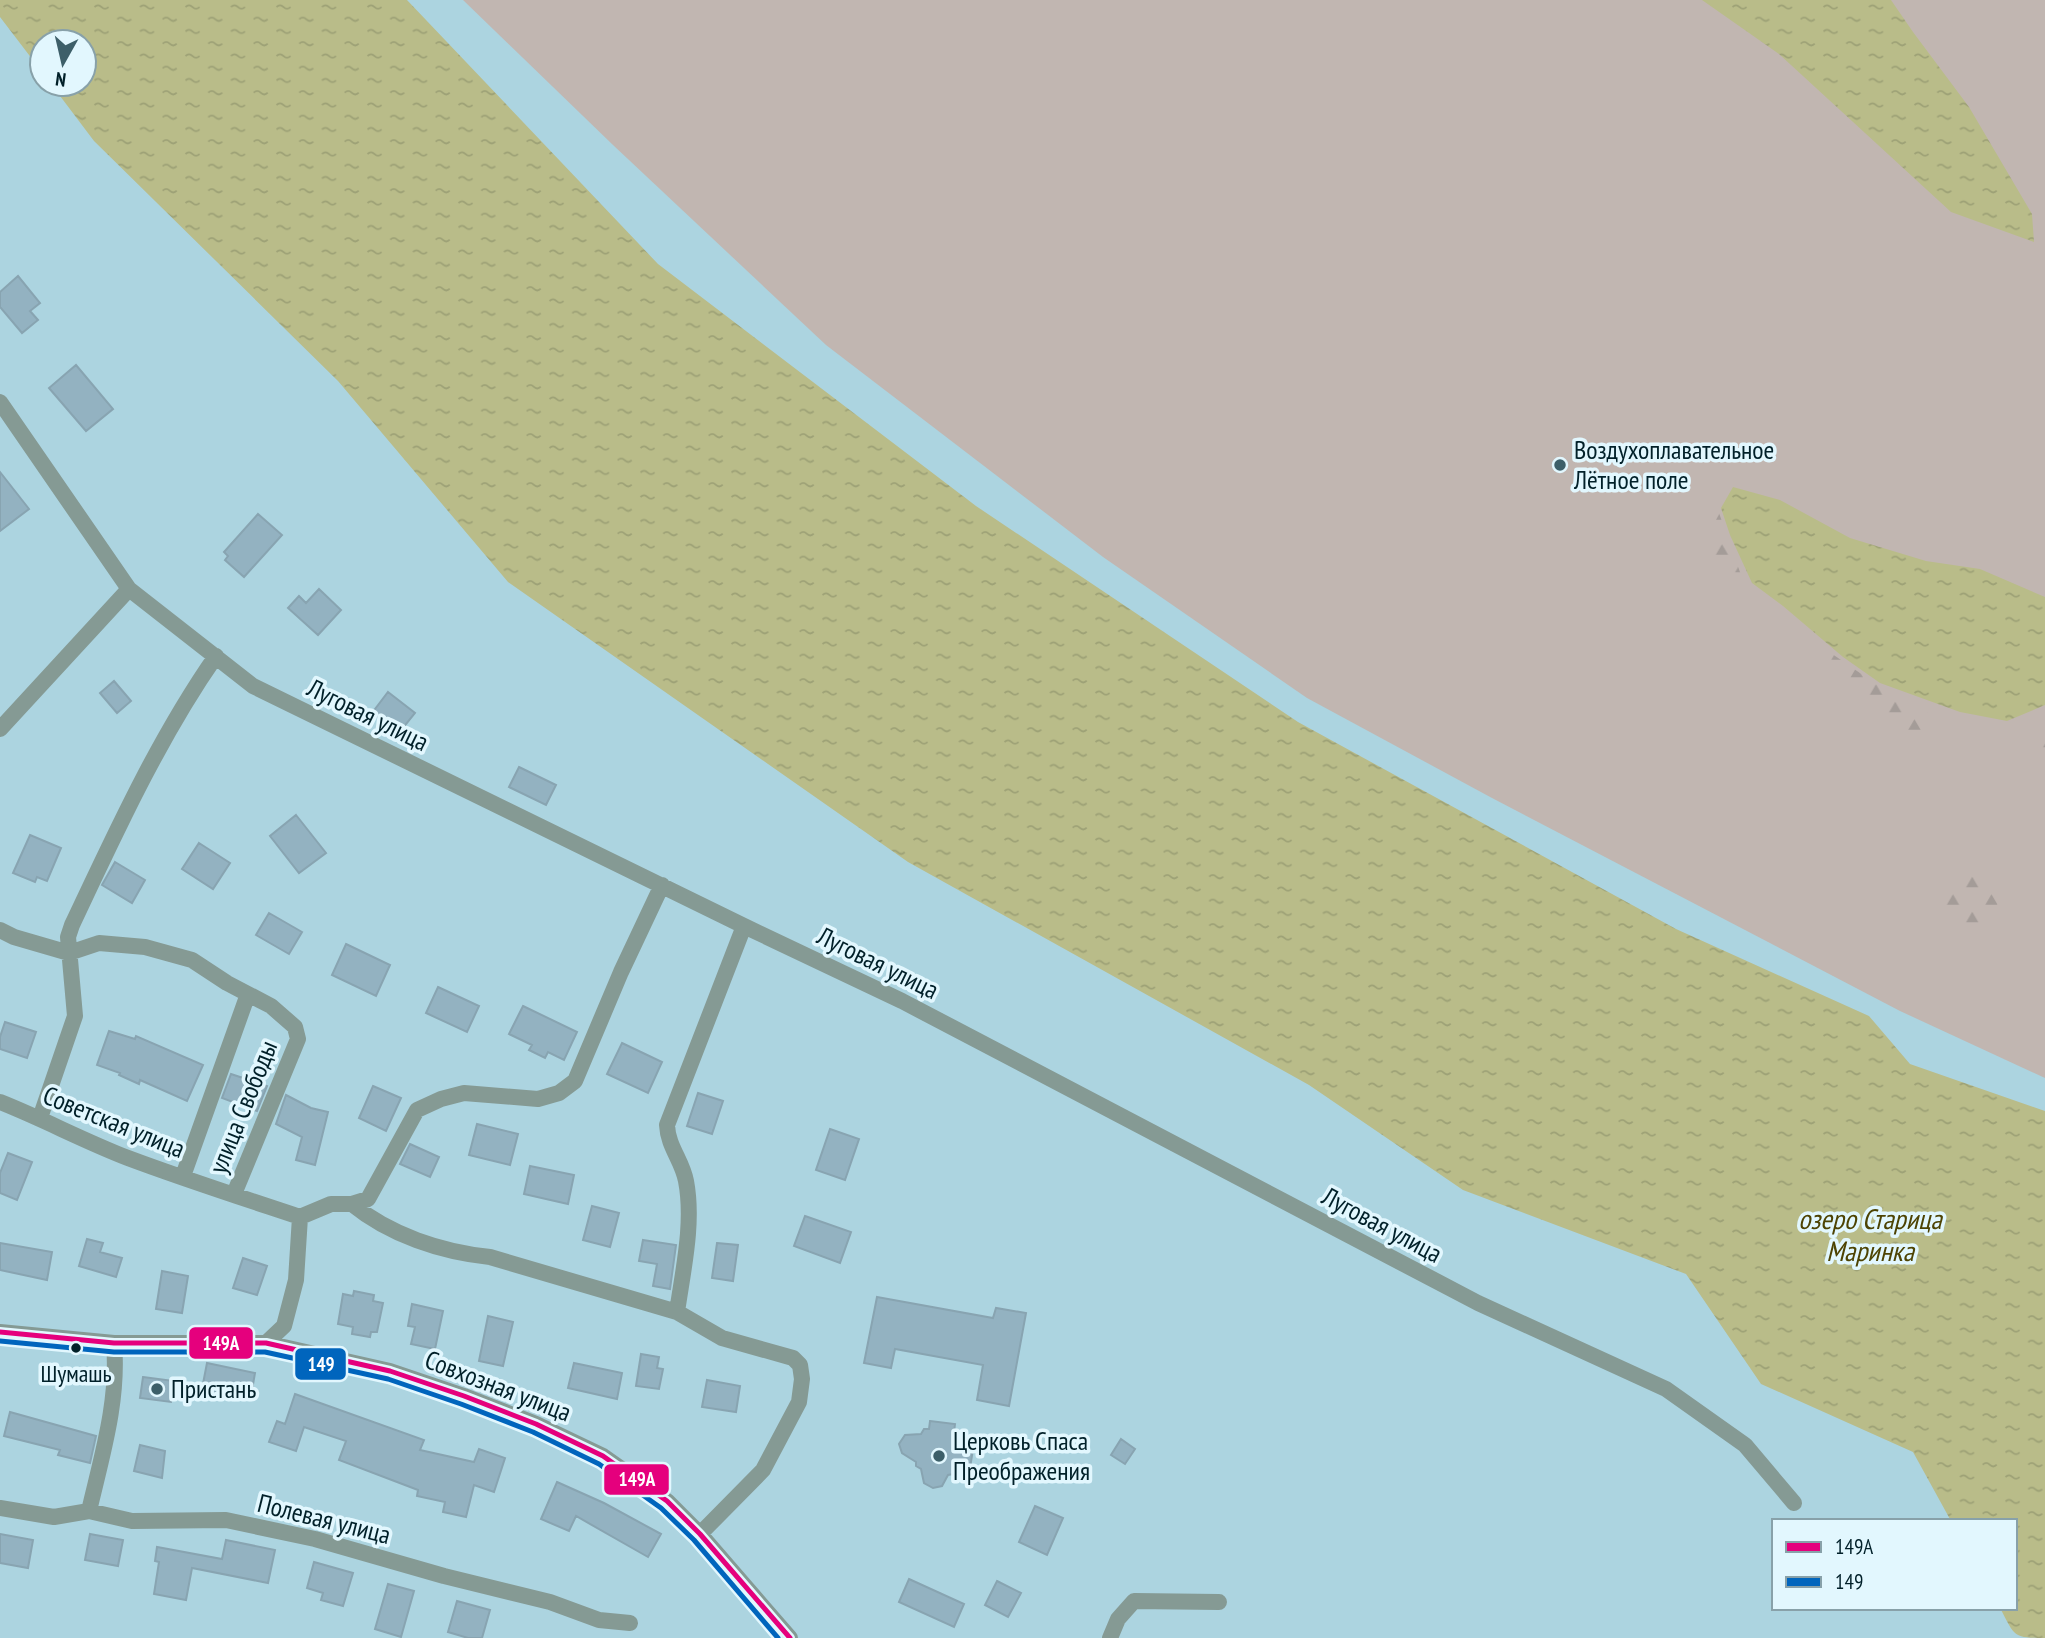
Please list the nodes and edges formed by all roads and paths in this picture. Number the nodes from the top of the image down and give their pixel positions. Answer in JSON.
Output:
{"nodes":[{"id":1,"x":0,"y":402,"type":"edge"},
{"id":2,"x":6,"y":424,"type":"edge"},
{"id":3,"x":129,"y":589,"type":"junction"},
{"id":4,"x":216,"y":656,"type":"junction"},
{"id":5,"x":0,"y":729,"type":"edge"},
{"id":6,"x":662,"y":885,"type":"junction"},
{"id":7,"x":744,"y":926,"type":"junction"},
{"id":8,"x":0,"y":930,"type":"edge"},
{"id":9,"x":69,"y":953,"type":"junction"},
{"id":10,"x":248,"y":994,"type":"junction"},
{"id":11,"x":0,"y":1102,"type":"edge"},
{"id":12,"x":40,"y":1118,"type":"junction"},
{"id":13,"x":183,"y":1176,"type":"junction"},
{"id":14,"x":234,"y":1194,"type":"junction"},
{"id":15,"x":352,"y":1204,"type":"junction"},
{"id":16,"x":300,"y":1217,"type":"junction"},
{"id":17,"x":677,"y":1312,"type":"junction"},
{"id":18,"x":0,"y":1332,"type":"edge"},
{"id":19,"x":114,"y":1343,"type":"junction"},
{"id":20,"x":266,"y":1343,"type":"junction"},
{"id":21,"x":1794,"y":1503,"type":"dead end"},
{"id":22,"x":0,"y":1508,"type":"edge"},
{"id":23,"x":89,"y":1511,"type":"junction"},
{"id":24,"x":700,"y":1534,"type":"junction"},
{"id":25,"x":1219,"y":1602,"type":"dead end"},
{"id":26,"x":630,"y":1623,"type":"dead end"},
{"id":27,"x":790,"y":1638,"type":"edge"},
{"id":28,"x":1110,"y":1638,"type":"edge"}],
"edges":[{"from":1,"to":2,"type":"street","name":"Луговая улица"},
{"from":2,"to":3,"type":"street","name":"Луговая улица"},
{"from":3,"to":4,"type":"street","name":"Луговая улица"},
{"from":3,"to":5,"type":"street"},
{"from":4,"to":6,"type":"street","name":"Луговая улица"},
{"from":4,"to":9,"type":"street"},
{"from":6,"to":7,"type":"street","name":"Луговая улица"},
{"from":6,"to":15,"type":"street"},
{"from":7,"to":17,"type":"street"},
{"from":7,"to":21,"type":"street","name":"Луговая улица"},
{"from":8,"to":9,"type":"street"},
{"from":9,"to":10,"type":"street","name":"улица Свободы"},
{"from":9,"to":12,"type":"street"},
{"from":10,"to":13,"type":"street"},
{"from":10,"to":14,"type":"street","name":"улица Свободы"},
{"from":11,"to":12,"type":"street","name":"Советская улица"},
{"from":12,"to":13,"type":"street","name":"Советская улица"},
{"from":13,"to":14,"type":"street","name":"Советская улица"},
{"from":14,"to":16,"type":"street","name":"Советская улица"},
{"from":15,"to":16,"type":"street"},
{"from":15,"to":17,"type":"street"},
{"from":16,"to":20,"type":"street"},
{"from":17,"to":24,"type":"street"},
{"from":18,"to":19,"type":"street","name":"Совхозная улица"},
{"from":19,"to":20,"type":"street","name":"Совхозная улица"},
{"from":19,"to":23,"type":"street"},
{"from":20,"to":24,"type":"street","name":"Совхозная улица"},
{"from":22,"to":23,"type":"street","name":"Полевая улица"},
{"from":23,"to":26,"type":"street","name":"Полевая улица"},
{"from":24,"to":27,"type":"street","name":"Совхозная улица"},
{"from":25,"to":28,"type":"street"}]}
